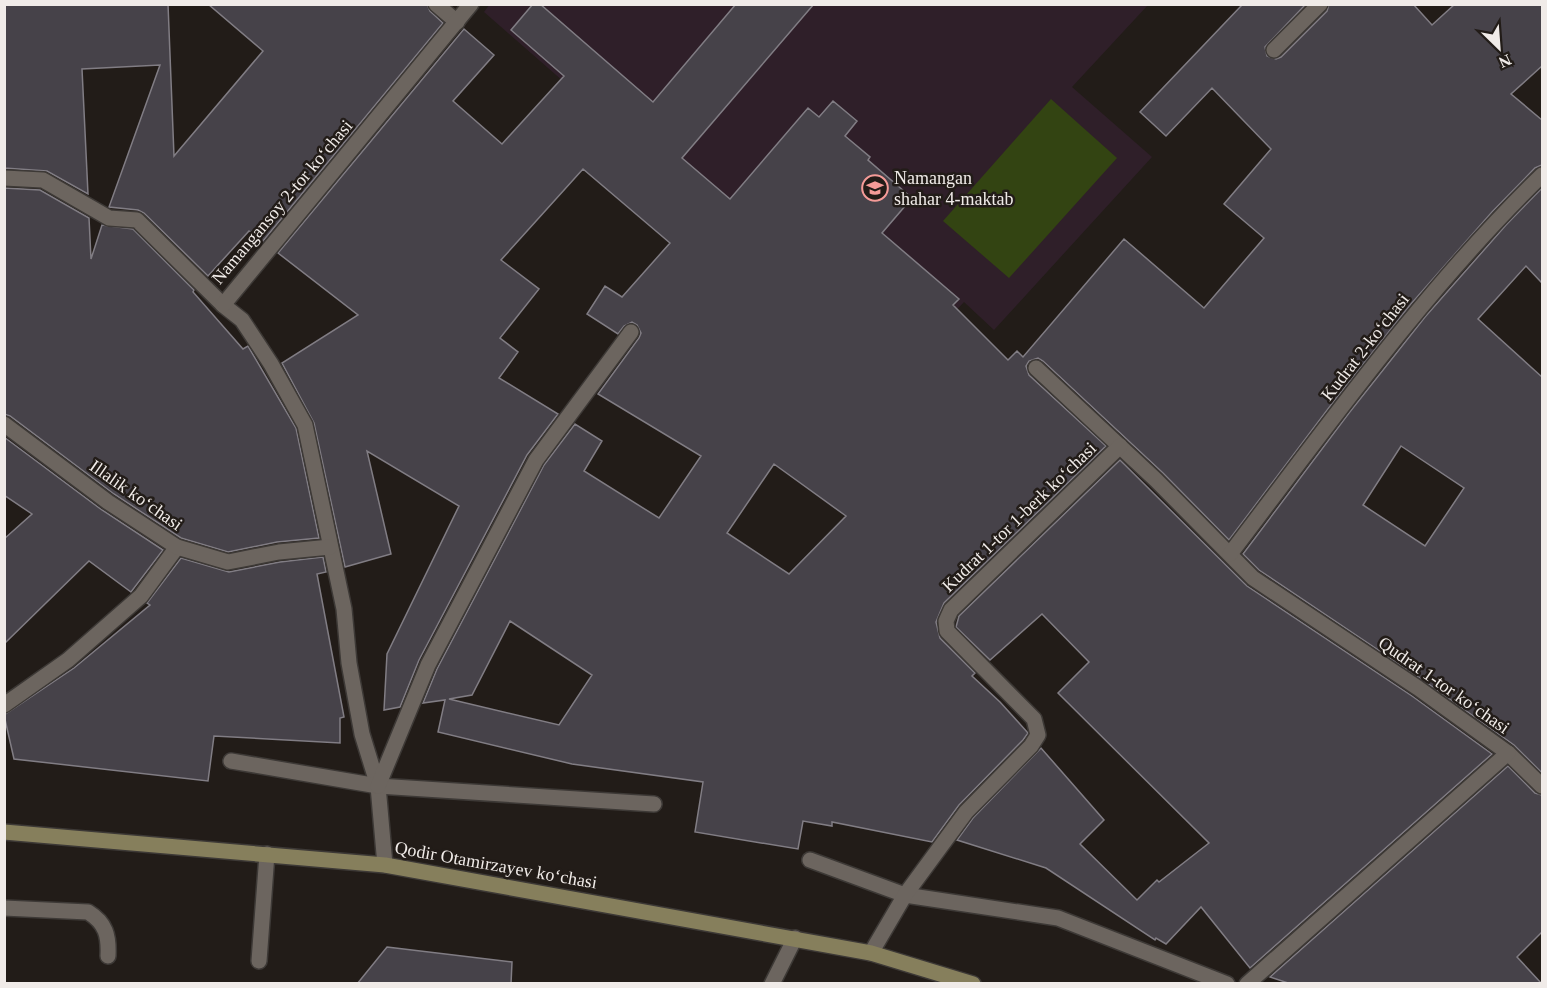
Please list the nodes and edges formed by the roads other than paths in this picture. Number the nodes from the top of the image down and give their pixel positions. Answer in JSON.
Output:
{"nodes":[{"id":1,"x":436,"y":4,"type":"edge"},
{"id":2,"x":471,"y":4,"type":"edge"},
{"id":3,"x":1320,"y":4,"type":"edge"},
{"id":4,"x":457,"y":22,"type":"junction"},
{"id":5,"x":1274,"y":50,"type":"dead end"},
{"id":6,"x":1542,"y":175,"type":"edge"},
{"id":7,"x":4,"y":178,"type":"edge"},
{"id":8,"x":223,"y":305,"type":"junction"},
{"id":9,"x":631,"y":332,"type":"dead end"},
{"id":10,"x":1036,"y":368,"type":"dead end"},
{"id":11,"x":4,"y":424,"type":"edge"},
{"id":12,"x":1120,"y":446,"type":"junction"},
{"id":13,"x":177,"y":547,"type":"junction"},
{"id":14,"x":330,"y":547,"type":"junction"},
{"id":15,"x":1230,"y":554,"type":"junction"},
{"id":16,"x":4,"y":705,"type":"edge"},
{"id":17,"x":1509,"y":753,"type":"junction"},
{"id":18,"x":231,"y":760,"type":"dead end"},
{"id":19,"x":378,"y":786,"type":"junction"},
{"id":20,"x":1542,"y":786,"type":"edge"},
{"id":21,"x":654,"y":804,"type":"dead end"},
{"id":22,"x":4,"y":832,"type":"edge"},
{"id":23,"x":267,"y":854,"type":"junction"},
{"id":24,"x":810,"y":860,"type":"dead end"},
{"id":25,"x":385,"y":865,"type":"junction"},
{"id":26,"x":905,"y":895,"type":"junction"},
{"id":27,"x":4,"y":908,"type":"edge"},
{"id":28,"x":795,"y":938,"type":"junction"},
{"id":29,"x":871,"y":953,"type":"junction"},
{"id":30,"x":108,"y":956,"type":"dead end"},
{"id":31,"x":259,"y":961,"type":"dead end"},
{"id":32,"x":772,"y":984,"type":"edge"},
{"id":33,"x":973,"y":984,"type":"edge"},
{"id":34,"x":1227,"y":984,"type":"edge"},
{"id":35,"x":1247,"y":984,"type":"edge"}],
"edges":[{"from":1,"to":4,"type":"street"},
{"from":2,"to":4,"type":"street","name":"Namangansoy 2-tor koʻchasi"},
{"from":3,"to":5,"type":"street"},
{"from":4,"to":8,"type":"street","name":"Namangansoy 2-tor koʻchasi"},
{"from":6,"to":15,"type":"street","name":"Kudrat 2-koʻchasi"},
{"from":7,"to":8,"type":"street"},
{"from":8,"to":14,"type":"street","name":"Namangansoy 2-tor koʻchasi"},
{"from":9,"to":19,"type":"street","name":"Namangansoy 2-tor koʻchasi"},
{"from":10,"to":12,"type":"street","name":"Qudrat 1-tor koʻchasi"},
{"from":11,"to":13,"type":"street","name":"Illalik koʻchasi"},
{"from":12,"to":15,"type":"street","name":"Qudrat 1-tor koʻchasi"},
{"from":12,"to":26,"type":"street","name":"Kudrat 1-tor 1-berk koʻchasi"},
{"from":13,"to":14,"type":"street","name":"Illalik koʻchasi"},
{"from":13,"to":16,"type":"street"},
{"from":14,"to":19,"type":"street","name":"Namangansoy 2-tor koʻchasi"},
{"from":15,"to":17,"type":"street","name":"Qudrat 1-tor koʻchasi"},
{"from":17,"to":20,"type":"street"},
{"from":17,"to":35,"type":"street","name":"Qudrat 1-tor koʻchasi"},
{"from":18,"to":19,"type":"street"},
{"from":19,"to":21,"type":"street"},
{"from":19,"to":25,"type":"street","name":"Namangansoy 2-tor koʻchasi"},
{"from":22,"to":23,"type":"main road","name":"Qodir Otamirzayev koʻchasi"},
{"from":23,"to":25,"type":"main road","name":"Qodir Otamirzayev koʻchasi"},
{"from":23,"to":31,"type":"street"},
{"from":24,"to":26,"type":"street"},
{"from":25,"to":28,"type":"main road","name":"Qodir Otamirzayev koʻchasi"},
{"from":26,"to":29,"type":"street","name":"Kudrat 1-tor 1-berk koʻchasi"},
{"from":26,"to":34,"type":"street"},
{"from":27,"to":30,"type":"street"},
{"from":28,"to":29,"type":"main road","name":"Qodir Otamirzayev koʻchasi"},
{"from":28,"to":32,"type":"street"},
{"from":29,"to":33,"type":"main road","name":"Qodir Otamirzayev koʻchasi"}]}
